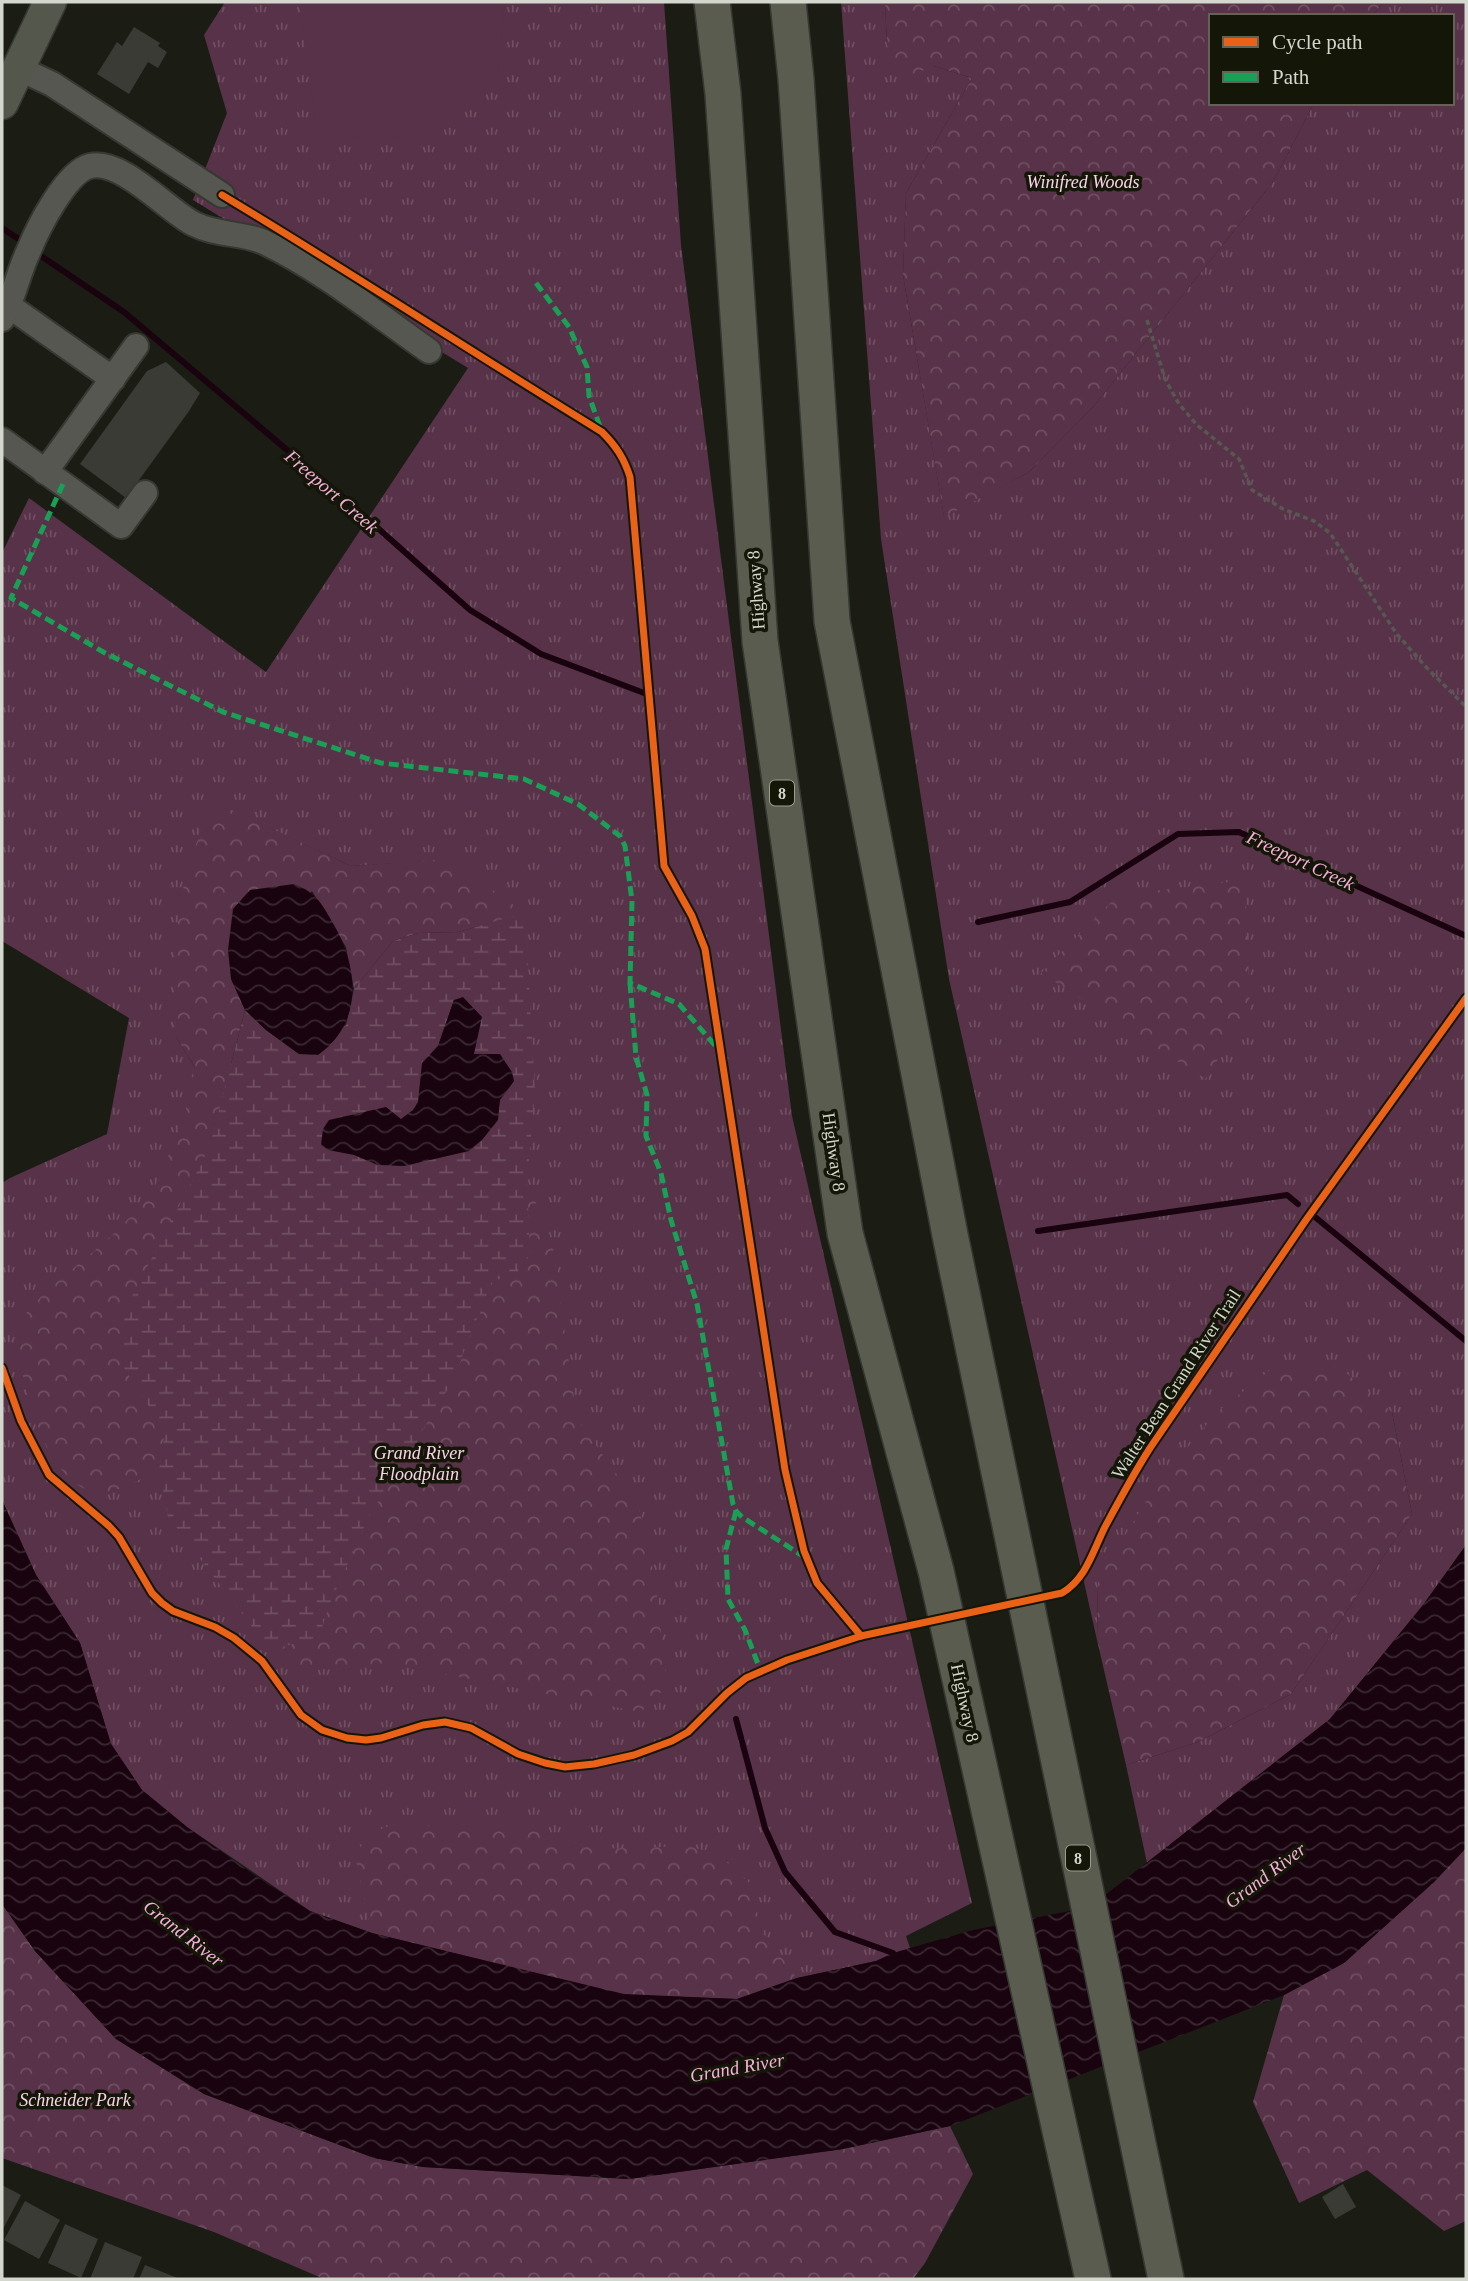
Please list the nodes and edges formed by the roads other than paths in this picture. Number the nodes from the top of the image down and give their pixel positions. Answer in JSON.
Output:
{"nodes":[{"id":1,"x":50,"y":2,"type":"edge"},
{"id":2,"x":712,"y":2,"type":"edge"},
{"id":3,"x":788,"y":2,"type":"edge"},
{"id":4,"x":18,"y":68,"type":"junction"},
{"id":5,"x":2,"y":103,"type":"edge"},
{"id":6,"x":222,"y":195,"type":"dead end"},
{"id":7,"x":4,"y":308,"type":"edge"},
{"id":8,"x":136,"y":346,"type":"dead end"},
{"id":9,"x":429,"y":351,"type":"dead end"},
{"id":10,"x":113,"y":379,"type":"junction"},
{"id":11,"x":2,"y":440,"type":"edge"},
{"id":12,"x":45,"y":472,"type":"junction"},
{"id":13,"x":145,"y":494,"type":"dead end"},
{"id":14,"x":1093,"y":2279,"type":"edge"},
{"id":15,"x":1166,"y":2279,"type":"edge"}],
"edges":[{"from":1,"to":4,"type":"main road"},
{"from":2,"to":14,"type":"highway","name":"Highway 8","number":"8"},
{"from":3,"to":15,"type":"highway","number":"8"},
{"from":4,"to":5,"type":"main road"},
{"from":4,"to":6,"type":"lane"},
{"from":7,"to":9,"type":"lane"},
{"from":7,"to":10,"type":"lane"},
{"from":8,"to":10,"type":"lane"},
{"from":10,"to":12,"type":"lane"},
{"from":11,"to":12,"type":"lane"},
{"from":12,"to":13,"type":"lane"}]}
